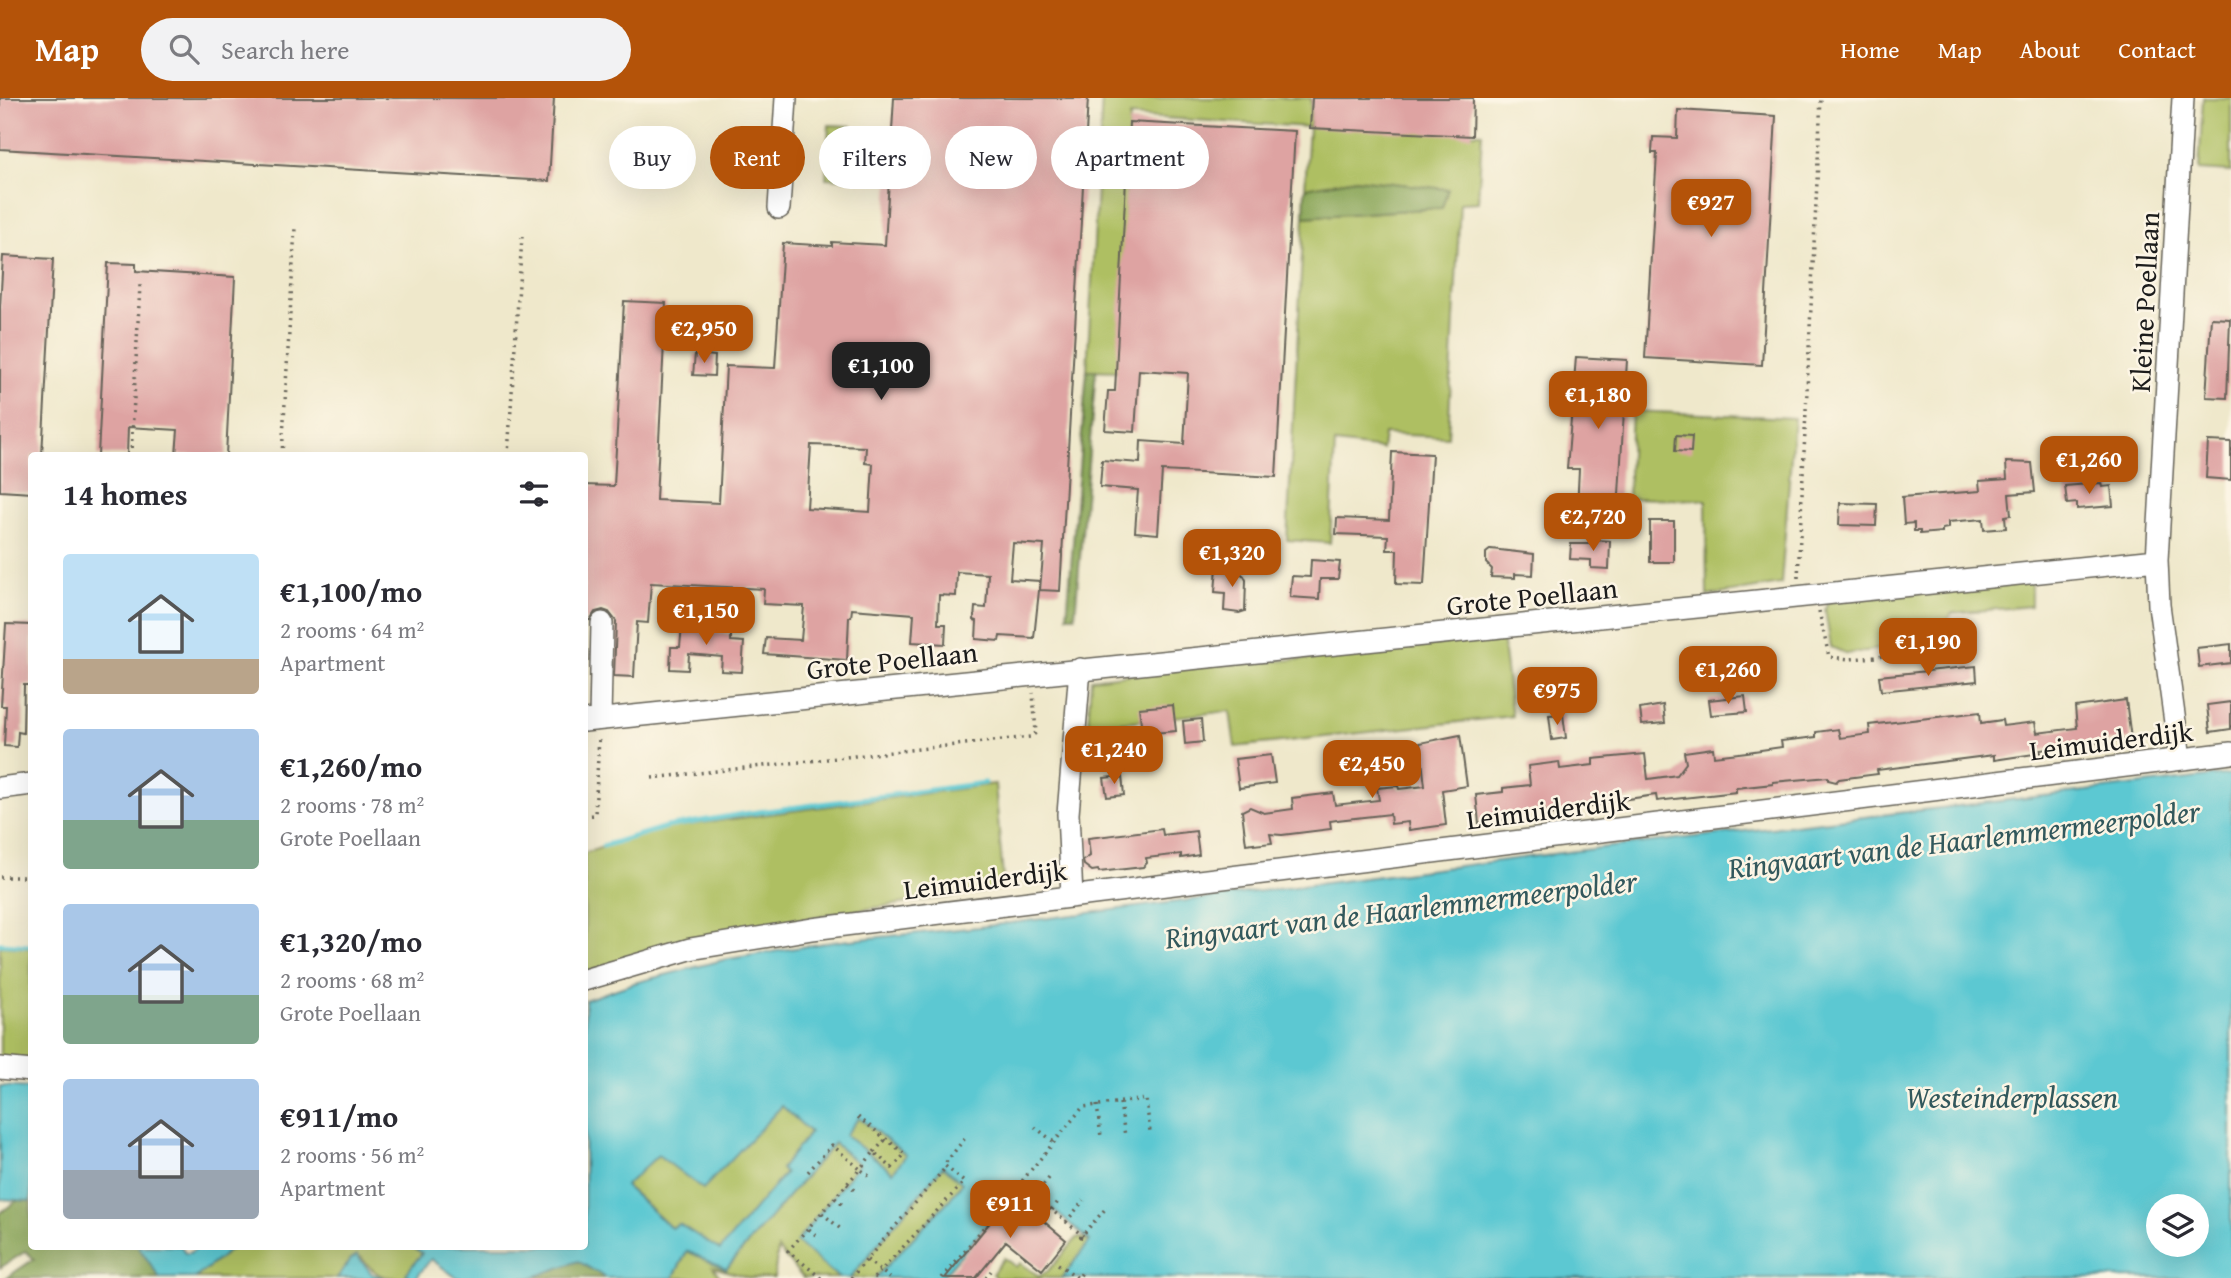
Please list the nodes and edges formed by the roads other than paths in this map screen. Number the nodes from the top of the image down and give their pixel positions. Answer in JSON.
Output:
{"nodes":[{"id":1,"x":786,"y":98,"type":"edge"},
{"id":2,"x":2183,"y":98,"type":"edge"},
{"id":3,"x":779,"y":208,"type":"dead end"},
{"id":4,"x":2157,"y":560,"type":"junction"},
{"id":5,"x":601,"y":623,"type":"dead end"},
{"id":6,"x":1080,"y":669,"type":"junction"},
{"id":7,"x":594,"y":720,"type":"edge"},
{"id":8,"x":2231,"y":753,"type":"edge"},
{"id":9,"x":2180,"y":759,"type":"junction"},
{"id":10,"x":28,"y":784,"type":"edge"},
{"id":11,"x":0,"y":788,"type":"edge"},
{"id":12,"x":1072,"y":896,"type":"junction"},
{"id":13,"x":588,"y":979,"type":"edge"},
{"id":14,"x":0,"y":1068,"type":"edge"},
{"id":15,"x":28,"y":1071,"type":"edge"}],
"edges":[{"from":1,"to":3,"type":"street"},
{"from":2,"to":4,"type":"street","name":"Kleine Poellaan"},
{"from":4,"to":6,"type":"street","name":"Grote Poellaan"},
{"from":4,"to":9,"type":"street","name":"Kleine Poellaan"},
{"from":5,"to":7,"type":"street"},
{"from":6,"to":7,"type":"street","name":"Grote Poellaan"},
{"from":6,"to":12,"type":"street"},
{"from":8,"to":9,"type":"street","name":"Leimuiderdijk"},
{"from":9,"to":12,"type":"street","name":"Leimuiderdijk"},
{"from":10,"to":11,"type":"street"},
{"from":12,"to":13,"type":"street","name":"Leimuiderdijk"},
{"from":14,"to":15,"type":"street"}]}
